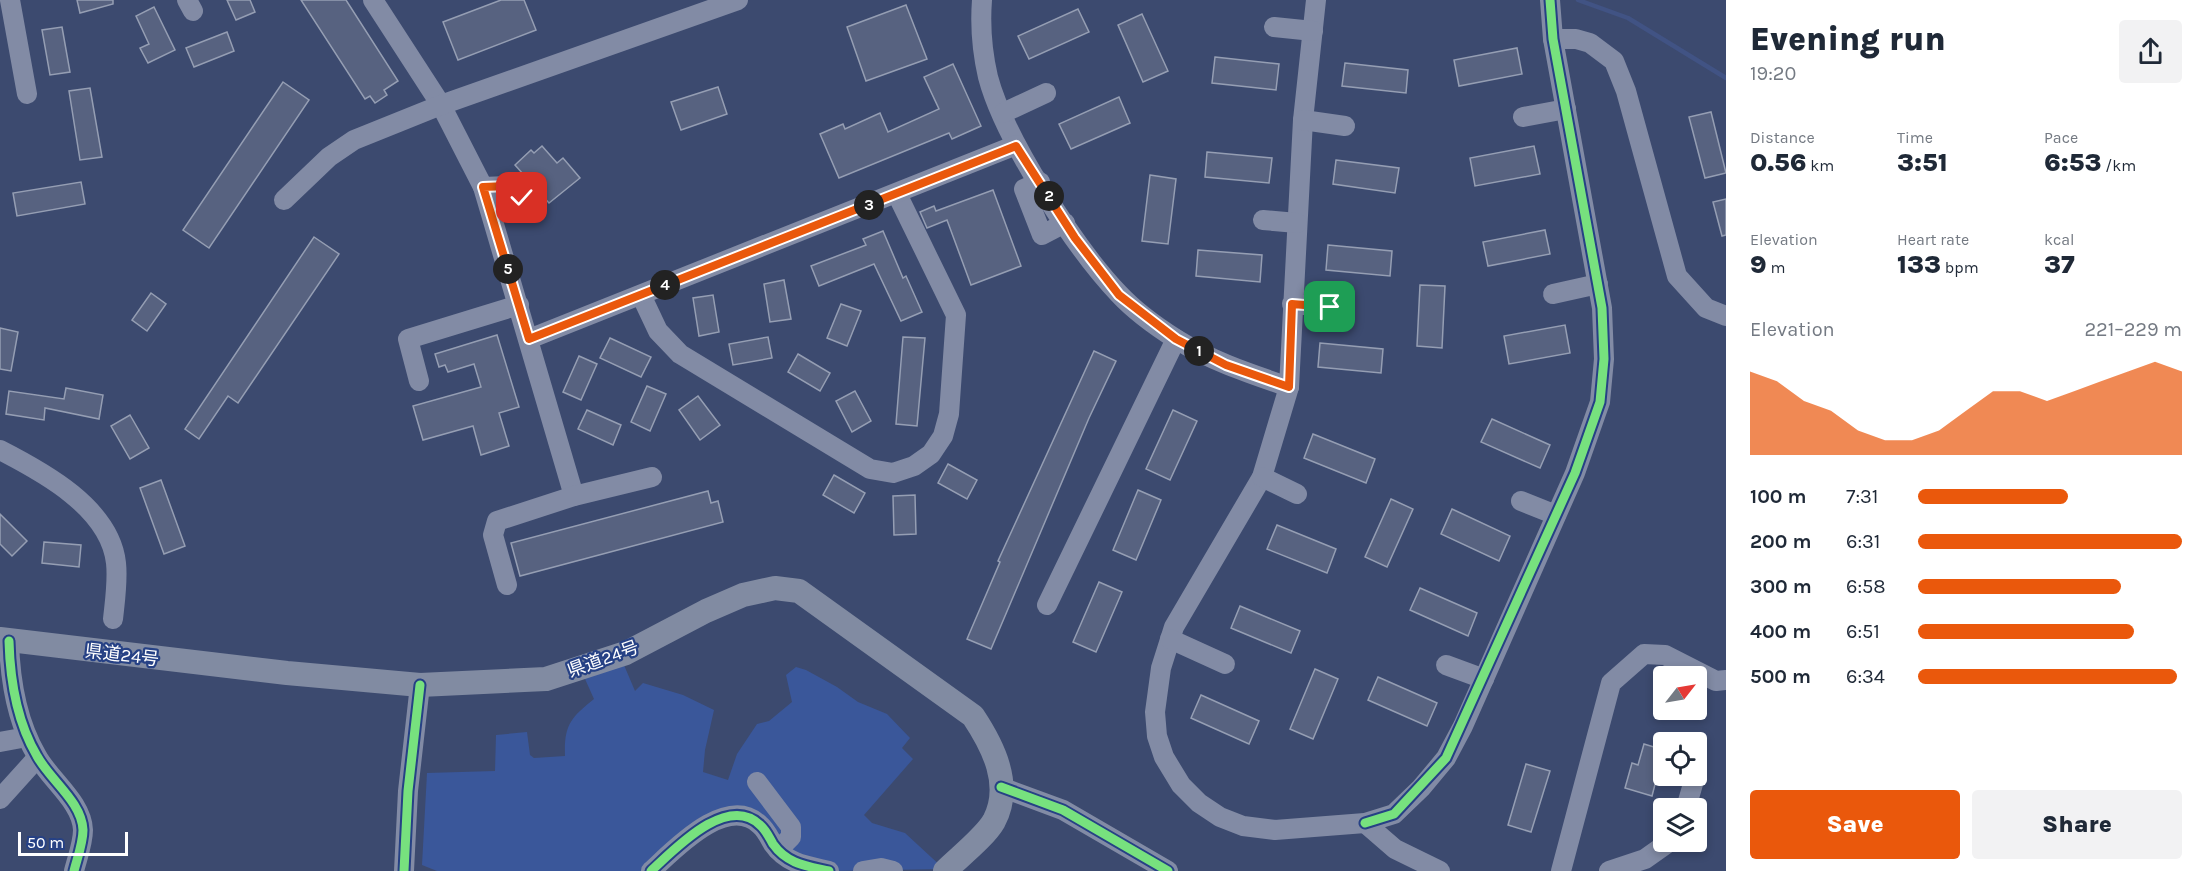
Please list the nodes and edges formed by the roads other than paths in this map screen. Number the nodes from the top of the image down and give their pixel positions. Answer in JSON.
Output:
{"nodes":[{"id":1,"x":10,"y":0,"type":"edge"},
{"id":2,"x":373,"y":0,"type":"edge"},
{"id":3,"x":738,"y":0,"type":"edge"},
{"id":4,"x":982,"y":0,"type":"edge"},
{"id":5,"x":1316,"y":0,"type":"edge"},
{"id":6,"x":1550,"y":0,"type":"edge"},
{"id":7,"x":1275,"y":27,"type":"dead end"},
{"id":8,"x":1313,"y":31,"type":"junction"},
{"id":9,"x":1553,"y":39,"type":"junction"},
{"id":10,"x":1046,"y":93,"type":"dead end"},
{"id":11,"x":27,"y":94,"type":"dead end"},
{"id":12,"x":441,"y":105,"type":"junction"},
{"id":13,"x":1566,"y":109,"type":"junction"},
{"id":14,"x":1003,"y":113,"type":"junction"},
{"id":15,"x":1523,"y":117,"type":"dead end"},
{"id":16,"x":1303,"y":120,"type":"junction"},
{"id":17,"x":1345,"y":126,"type":"dead end"},
{"id":18,"x":1016,"y":146,"type":"junction"},
{"id":19,"x":483,"y":187,"type":"junction"},
{"id":20,"x":897,"y":194,"type":"junction"},
{"id":21,"x":522,"y":198,"type":"dead end"},
{"id":22,"x":284,"y":200,"type":"dead end"},
{"id":23,"x":1263,"y":220,"type":"dead end"},
{"id":24,"x":1297,"y":223,"type":"junction"},
{"id":25,"x":1598,"y":284,"type":"junction"},
{"id":26,"x":1553,"y":294,"type":"dead end"},
{"id":27,"x":641,"y":295,"type":"junction"},
{"id":28,"x":1292,"y":304,"type":"junction"},
{"id":29,"x":519,"y":305,"type":"junction"},
{"id":30,"x":1330,"y":307,"type":"dead end"},
{"id":31,"x":1726,"y":315,"type":"edge"},
{"id":32,"x":529,"y":339,"type":"junction"},
{"id":33,"x":1176,"y":339,"type":"junction"},
{"id":34,"x":419,"y":381,"type":"dead end"},
{"id":35,"x":1289,"y":387,"type":"junction"},
{"id":36,"x":0,"y":450,"type":"edge"},
{"id":37,"x":652,"y":477,"type":"dead end"},
{"id":38,"x":1262,"y":477,"type":"junction"},
{"id":39,"x":1297,"y":494,"type":"dead end"},
{"id":40,"x":574,"y":496,"type":"junction"},
{"id":41,"x":1521,"y":501,"type":"dead end"},
{"id":42,"x":1556,"y":515,"type":"junction"},
{"id":43,"x":507,"y":585,"type":"dead end"},
{"id":44,"x":1047,"y":605,"type":"dead end"},
{"id":45,"x":113,"y":619,"type":"dead end"},
{"id":46,"x":1170,"y":639,"type":"junction"},
{"id":47,"x":5,"y":640,"type":"edge"},
{"id":48,"x":1225,"y":664,"type":"dead end"},
{"id":49,"x":1446,"y":665,"type":"dead end"},
{"id":50,"x":1484,"y":679,"type":"junction"},
{"id":51,"x":1726,"y":680,"type":"edge"},
{"id":52,"x":420,"y":685,"type":"junction"},
{"id":53,"x":27,"y":737,"type":"junction"},
{"id":54,"x":0,"y":742,"type":"edge"},
{"id":55,"x":37,"y":758,"type":"junction"},
{"id":56,"x":757,"y":782,"type":"dead end"},
{"id":57,"x":1001,"y":787,"type":"junction"},
{"id":58,"x":0,"y":799,"type":"edge"},
{"id":59,"x":1365,"y":823,"type":"junction"},
{"id":60,"x":778,"y":850,"type":"junction"},
{"id":61,"x":1655,"y":852,"type":"edge"},
{"id":62,"x":1140,"y":864,"type":"edge"},
{"id":63,"x":409,"y":869,"type":"edge"},
{"id":64,"x":74,"y":871,"type":"edge"},
{"id":65,"x":651,"y":871,"type":"edge"},
{"id":66,"x":829,"y":871,"type":"edge"},
{"id":67,"x":863,"y":871,"type":"edge"},
{"id":68,"x":893,"y":871,"type":"edge"},
{"id":69,"x":945,"y":871,"type":"edge"},
{"id":70,"x":1168,"y":871,"type":"edge"},
{"id":71,"x":1440,"y":871,"type":"edge"},
{"id":72,"x":1561,"y":871,"type":"edge"},
{"id":73,"x":1609,"y":871,"type":"edge"}],
"edges":[{"from":1,"to":11,"type":"street"},
{"from":2,"to":12,"type":"street"},
{"from":3,"to":12,"type":"street"},
{"from":4,"to":14,"type":"street"},
{"from":5,"to":8,"type":"street"},
{"from":6,"to":9,"type":"street"},
{"from":7,"to":8,"type":"street"},
{"from":8,"to":16,"type":"street"},
{"from":9,"to":13,"type":"street"},
{"from":9,"to":31,"type":"street"},
{"from":10,"to":14,"type":"street"},
{"from":12,"to":19,"type":"street"},
{"from":12,"to":22,"type":"street"},
{"from":13,"to":15,"type":"street"},
{"from":13,"to":25,"type":"street"},
{"from":14,"to":18,"type":"street"},
{"from":16,"to":17,"type":"street"},
{"from":16,"to":24,"type":"street"},
{"from":18,"to":20,"type":"street"},
{"from":18,"to":33,"type":"street"},
{"from":19,"to":21,"type":"street"},
{"from":19,"to":29,"type":"street"},
{"from":20,"to":27,"type":"street"},
{"from":20,"to":27,"type":"street"},
{"from":23,"to":24,"type":"street"},
{"from":24,"to":28,"type":"street"},
{"from":25,"to":26,"type":"street"},
{"from":25,"to":42,"type":"street"},
{"from":27,"to":32,"type":"street"},
{"from":28,"to":30,"type":"street"},
{"from":28,"to":35,"type":"street"},
{"from":29,"to":32,"type":"street"},
{"from":29,"to":34,"type":"street"},
{"from":32,"to":40,"type":"street"},
{"from":33,"to":35,"type":"street"},
{"from":33,"to":44,"type":"street"},
{"from":35,"to":38,"type":"street"},
{"from":36,"to":45,"type":"street"},
{"from":37,"to":40,"type":"street"},
{"from":38,"to":39,"type":"street"},
{"from":38,"to":46,"type":"street"},
{"from":40,"to":43,"type":"street"},
{"from":41,"to":42,"type":"street"},
{"from":42,"to":50,"type":"street"},
{"from":46,"to":48,"type":"street"},
{"from":46,"to":59,"type":"street"},
{"from":47,"to":52,"type":"main road","name":"県道24号"},
{"from":47,"to":53,"type":"street"},
{"from":49,"to":50,"type":"street"},
{"from":50,"to":59,"type":"street"},
{"from":51,"to":72,"type":"street"},
{"from":52,"to":57,"type":"main road","name":"県道24号"},
{"from":52,"to":63,"type":"street"},
{"from":53,"to":54,"type":"street"},
{"from":53,"to":55,"type":"street"},
{"from":55,"to":58,"type":"street"},
{"from":55,"to":64,"type":"street"},
{"from":56,"to":60,"type":"street"},
{"from":57,"to":62,"type":"street"},
{"from":57,"to":69,"type":"main road","name":"県道24号"},
{"from":59,"to":71,"type":"street"},
{"from":60,"to":65,"type":"street"},
{"from":60,"to":66,"type":"street"},
{"from":61,"to":73,"type":"street"},
{"from":62,"to":70,"type":"street"},
{"from":67,"to":68,"type":"street"}]}
